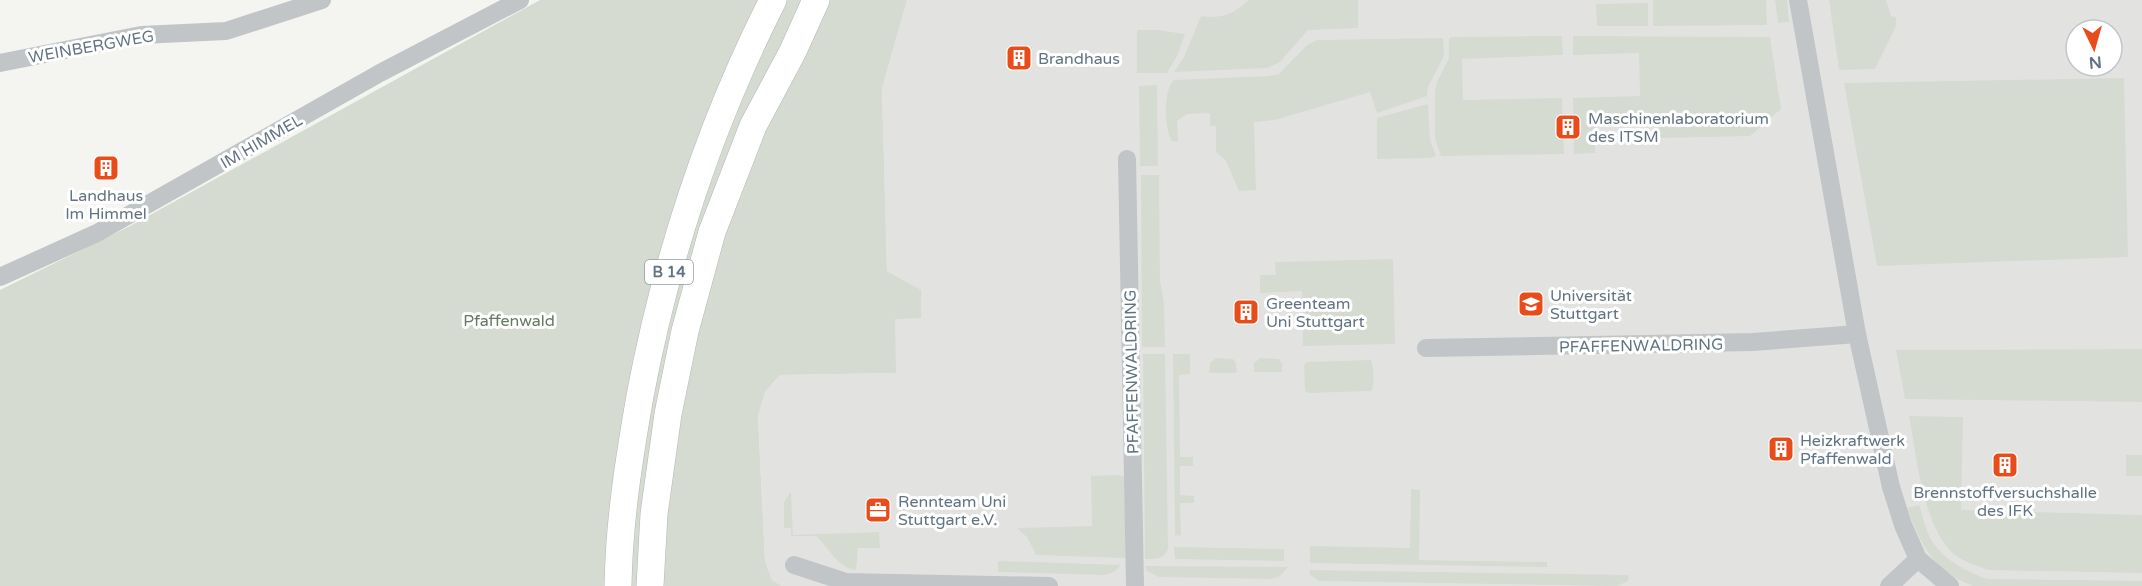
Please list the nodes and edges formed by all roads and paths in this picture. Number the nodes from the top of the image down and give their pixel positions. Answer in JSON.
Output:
{"nodes":[{"id":1,"x":322,"y":0,"type":"edge"},
{"id":2,"x":520,"y":0,"type":"edge"},
{"id":3,"x":773,"y":0,"type":"edge"},
{"id":4,"x":834,"y":0,"type":"edge"},
{"id":5,"x":1798,"y":0,"type":"edge"},
{"id":6,"x":811,"y":12,"type":"edge"},
{"id":7,"x":0,"y":63,"type":"edge"},
{"id":8,"x":1127,"y":159,"type":"dead end"},
{"id":9,"x":0,"y":278,"type":"edge"},
{"id":10,"x":1857,"y":334,"type":"junction"},
{"id":11,"x":1426,"y":348,"type":"dead end"},
{"id":12,"x":1918,"y":559,"type":"junction"},
{"id":13,"x":794,"y":565,"type":"dead end"},
{"id":14,"x":618,"y":586,"type":"edge"},
{"id":15,"x":650,"y":586,"type":"edge"},
{"id":16,"x":1049,"y":586,"type":"edge"},
{"id":17,"x":1135,"y":586,"type":"edge"},
{"id":18,"x":1889,"y":586,"type":"edge"},
{"id":19,"x":1950,"y":586,"type":"edge"}],
"edges":[{"from":1,"to":7,"type":"street","name":"WEINBERGWEG"},
{"from":2,"to":9,"type":"street","name":"IM HIMMEL"},
{"from":3,"to":14,"type":"highway","number":"B 14"},
{"from":4,"to":6,"type":"highway","number":"B 14"},
{"from":5,"to":10,"type":"street"},
{"from":6,"to":15,"type":"highway","number":"B 14"},
{"from":8,"to":17,"type":"street","name":"PFAFFENWALDRING"},
{"from":10,"to":11,"type":"street","name":"PFAFFENWALDRING"},
{"from":10,"to":12,"type":"street"},
{"from":12,"to":18,"type":"street"},
{"from":12,"to":19,"type":"street"},
{"from":13,"to":16,"type":"street"}]}
